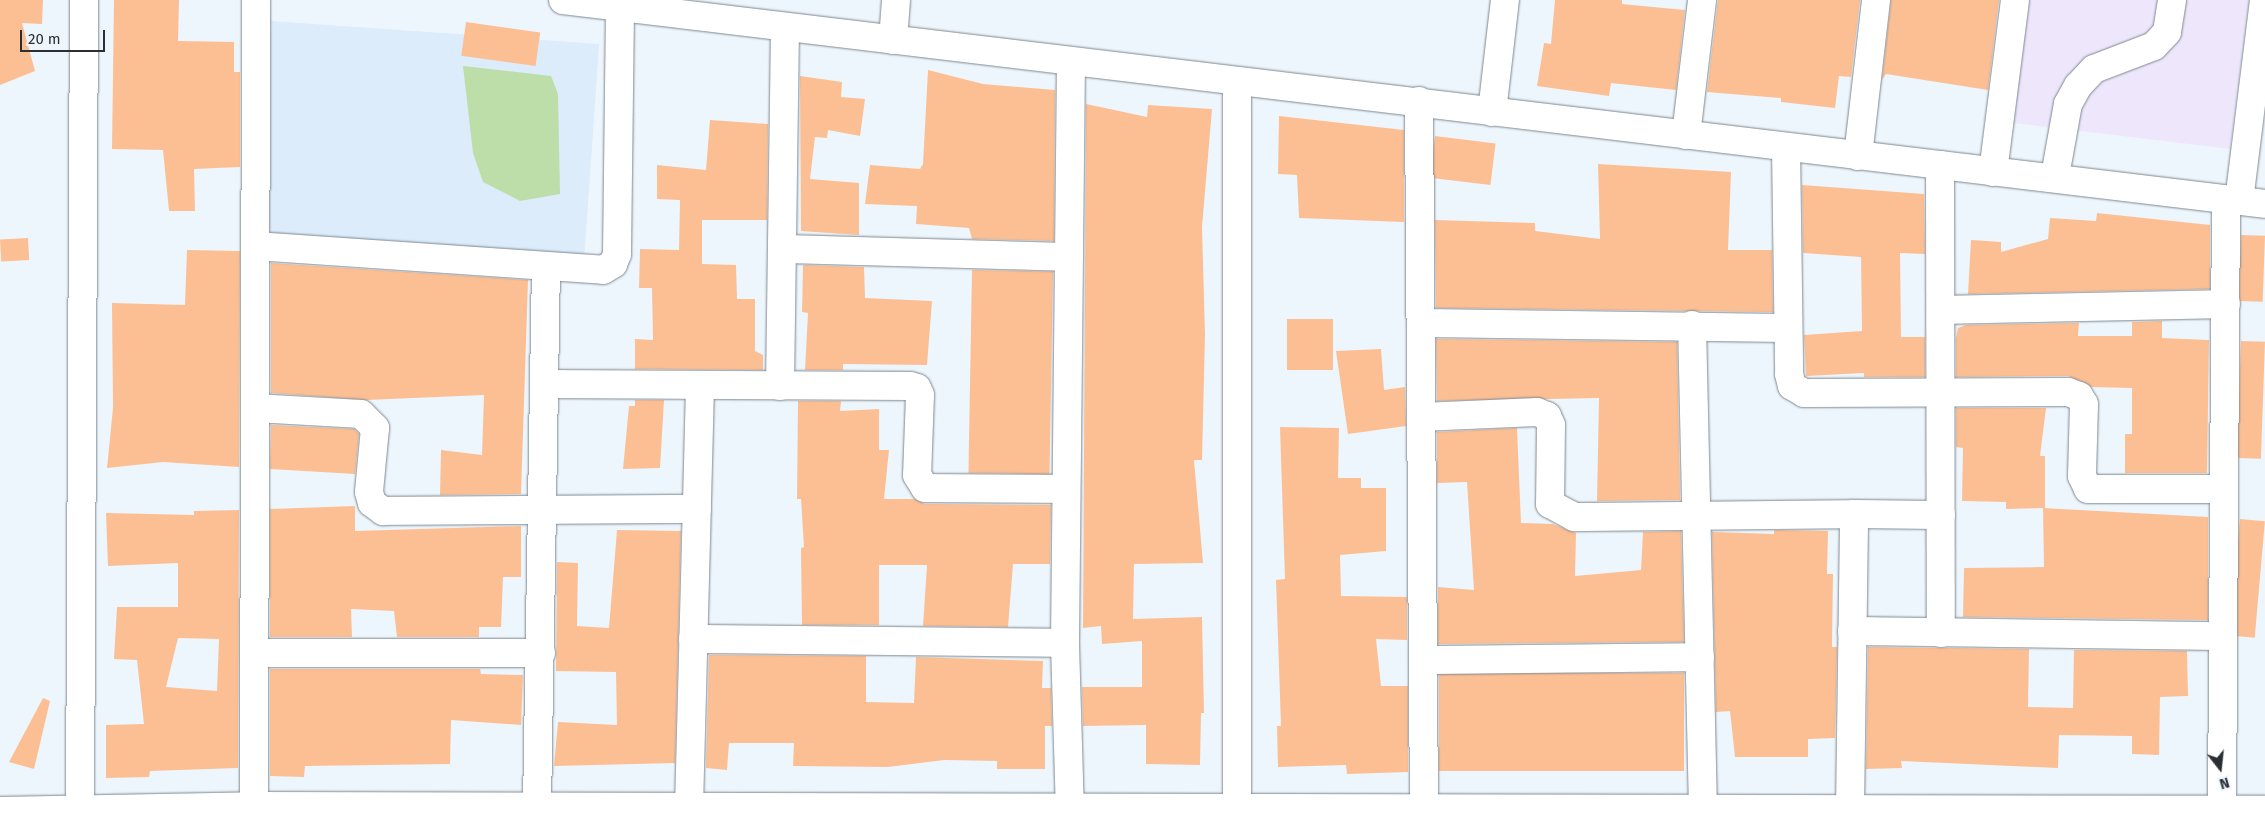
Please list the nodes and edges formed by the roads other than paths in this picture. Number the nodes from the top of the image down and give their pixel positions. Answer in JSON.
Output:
{"nodes":[{"id":1,"x":84,"y":0,"type":"edge"},
{"id":2,"x":256,"y":0,"type":"edge"},
{"id":3,"x":563,"y":0,"type":"edge"},
{"id":4,"x":896,"y":0,"type":"edge"},
{"id":5,"x":1506,"y":0,"type":"edge"},
{"id":6,"x":1702,"y":0,"type":"edge"},
{"id":7,"x":1876,"y":0,"type":"edge"},
{"id":8,"x":2015,"y":0,"type":"edge"},
{"id":9,"x":2172,"y":0,"type":"edge"},
{"id":10,"x":2264,"y":0,"type":"edge"},
{"id":11,"x":620,"y":7,"type":"junction"},
{"id":12,"x":721,"y":10,"type":"edge"},
{"id":13,"x":785,"y":27,"type":"junction"},
{"id":14,"x":893,"y":40,"type":"junction"},
{"id":15,"x":1071,"y":61,"type":"junction"},
{"id":16,"x":1237,"y":81,"type":"junction"},
{"id":17,"x":1419,"y":101,"type":"junction"},
{"id":18,"x":1492,"y":112,"type":"junction"},
{"id":19,"x":1686,"y":135,"type":"junction"},
{"id":20,"x":1786,"y":147,"type":"junction"},
{"id":21,"x":1858,"y":156,"type":"junction"},
{"id":22,"x":1940,"y":165,"type":"junction"},
{"id":23,"x":1993,"y":172,"type":"junction"},
{"id":24,"x":2055,"y":176,"type":"junction"},
{"id":25,"x":2244,"y":202,"type":"edge"},
{"id":26,"x":255,"y":246,"type":"junction"},
{"id":27,"x":783,"y":249,"type":"junction"},
{"id":28,"x":1069,"y":257,"type":"junction"},
{"id":29,"x":546,"y":266,"type":"junction"},
{"id":30,"x":2226,"y":304,"type":"junction"},
{"id":31,"x":1941,"y":310,"type":"junction"},
{"id":32,"x":1421,"y":323,"type":"junction"},
{"id":33,"x":1692,"y":324,"type":"junction"},
{"id":34,"x":1788,"y":328,"type":"junction"},
{"id":35,"x":544,"y":384,"type":"junction"},
{"id":36,"x":700,"y":385,"type":"junction"},
{"id":37,"x":780,"y":386,"type":"junction"},
{"id":38,"x":1941,"y":392,"type":"junction"},
{"id":39,"x":255,"y":408,"type":"junction"},
{"id":40,"x":1421,"y":417,"type":"junction"},
{"id":41,"x":1066,"y":489,"type":"junction"},
{"id":42,"x":2224,"y":489,"type":"junction"},
{"id":43,"x":697,"y":509,"type":"junction"},
{"id":44,"x":542,"y":510,"type":"junction"},
{"id":45,"x":1697,"y":513,"type":"junction"},
{"id":46,"x":1854,"y":514,"type":"junction"},
{"id":47,"x":1941,"y":515,"type":"junction"},
{"id":48,"x":1852,"y":631,"type":"junction"},
{"id":49,"x":1941,"y":633,"type":"junction"},
{"id":50,"x":2223,"y":636,"type":"junction"},
{"id":51,"x":693,"y":639,"type":"junction"},
{"id":52,"x":1065,"y":643,"type":"junction"},
{"id":53,"x":256,"y":653,"type":"junction"},
{"id":54,"x":541,"y":653,"type":"junction"},
{"id":55,"x":1700,"y":656,"type":"junction"},
{"id":56,"x":1423,"y":660,"type":"junction"},
{"id":57,"x":537,"y":807,"type":"junction"},
{"id":58,"x":688,"y":808,"type":"junction"},
{"id":59,"x":1703,"y":809,"type":"junction"},
{"id":60,"x":1850,"y":809,"type":"junction"},
{"id":61,"x":80,"y":810,"type":"edge"},
{"id":62,"x":254,"y":810,"type":"edge"},
{"id":63,"x":616,"y":810,"type":"edge"},
{"id":64,"x":778,"y":810,"type":"edge"},
{"id":65,"x":1414,"y":810,"type":"edge"},
{"id":66,"x":2265,"y":810,"type":"edge"},
{"id":67,"x":1070,"y":811,"type":"edge"},
{"id":68,"x":1237,"y":811,"type":"edge"},
{"id":69,"x":1786,"y":811,"type":"edge"},
{"id":70,"x":1945,"y":811,"type":"edge"},
{"id":71,"x":2222,"y":811,"type":"edge"},
{"id":72,"x":0,"y":812,"type":"edge"}],
"edges":[{"from":1,"to":61,"type":"street"},
{"from":2,"to":26,"type":"street"},
{"from":3,"to":11,"type":"street"},
{"from":4,"to":14,"type":"street"},
{"from":5,"to":18,"type":"street"},
{"from":6,"to":19,"type":"street"},
{"from":7,"to":21,"type":"street"},
{"from":8,"to":23,"type":"street"},
{"from":9,"to":24,"type":"street"},
{"from":10,"to":25,"type":"street"},
{"from":11,"to":12,"type":"street"},
{"from":11,"to":29,"type":"street"},
{"from":12,"to":13,"type":"street"},
{"from":13,"to":14,"type":"street"},
{"from":13,"to":27,"type":"street"},
{"from":14,"to":15,"type":"street"},
{"from":15,"to":16,"type":"street"},
{"from":15,"to":28,"type":"street"},
{"from":16,"to":17,"type":"street"},
{"from":16,"to":68,"type":"street"},
{"from":17,"to":18,"type":"street"},
{"from":17,"to":32,"type":"street"},
{"from":18,"to":19,"type":"street"},
{"from":19,"to":20,"type":"street"},
{"from":20,"to":21,"type":"street"},
{"from":20,"to":34,"type":"street"},
{"from":21,"to":22,"type":"street"},
{"from":22,"to":23,"type":"street"},
{"from":22,"to":31,"type":"street"},
{"from":23,"to":24,"type":"street"},
{"from":24,"to":25,"type":"street"},
{"from":25,"to":30,"type":"street"},
{"from":26,"to":29,"type":"street"},
{"from":26,"to":39,"type":"street"},
{"from":27,"to":28,"type":"street"},
{"from":27,"to":37,"type":"street"},
{"from":28,"to":41,"type":"street"},
{"from":29,"to":35,"type":"street"},
{"from":30,"to":31,"type":"street"},
{"from":30,"to":42,"type":"street"},
{"from":31,"to":38,"type":"street"},
{"from":32,"to":33,"type":"street"},
{"from":32,"to":40,"type":"street"},
{"from":33,"to":34,"type":"street"},
{"from":33,"to":45,"type":"street"},
{"from":34,"to":38,"type":"street"},
{"from":35,"to":36,"type":"street"},
{"from":35,"to":44,"type":"street"},
{"from":36,"to":37,"type":"street"},
{"from":36,"to":43,"type":"street"},
{"from":37,"to":41,"type":"street"},
{"from":38,"to":42,"type":"street"},
{"from":38,"to":47,"type":"street"},
{"from":39,"to":44,"type":"street"},
{"from":39,"to":53,"type":"street"},
{"from":40,"to":45,"type":"street"},
{"from":40,"to":56,"type":"street"},
{"from":41,"to":52,"type":"street"},
{"from":42,"to":50,"type":"street"},
{"from":43,"to":44,"type":"street"},
{"from":43,"to":51,"type":"street"},
{"from":44,"to":54,"type":"street"},
{"from":45,"to":46,"type":"street"},
{"from":45,"to":55,"type":"street"},
{"from":46,"to":47,"type":"street"},
{"from":46,"to":48,"type":"street"},
{"from":47,"to":49,"type":"street"},
{"from":48,"to":49,"type":"street"},
{"from":48,"to":60,"type":"street"},
{"from":49,"to":50,"type":"street"},
{"from":50,"to":71,"type":"street"},
{"from":51,"to":52,"type":"street"},
{"from":51,"to":58,"type":"street"},
{"from":52,"to":67,"type":"street"},
{"from":53,"to":54,"type":"street"},
{"from":53,"to":62,"type":"street"},
{"from":54,"to":57,"type":"street"},
{"from":55,"to":56,"type":"street"},
{"from":55,"to":59,"type":"street"},
{"from":56,"to":65,"type":"street"},
{"from":57,"to":62,"type":"street"},
{"from":57,"to":63,"type":"street"},
{"from":58,"to":63,"type":"street"},
{"from":58,"to":64,"type":"street"},
{"from":59,"to":65,"type":"street"},
{"from":59,"to":69,"type":"street"},
{"from":60,"to":69,"type":"street"},
{"from":60,"to":70,"type":"street"},
{"from":61,"to":62,"type":"street"},
{"from":61,"to":72,"type":"street"},
{"from":64,"to":67,"type":"street"},
{"from":65,"to":68,"type":"street"},
{"from":66,"to":71,"type":"street"},
{"from":67,"to":68,"type":"street"},
{"from":70,"to":71,"type":"street"}]}
